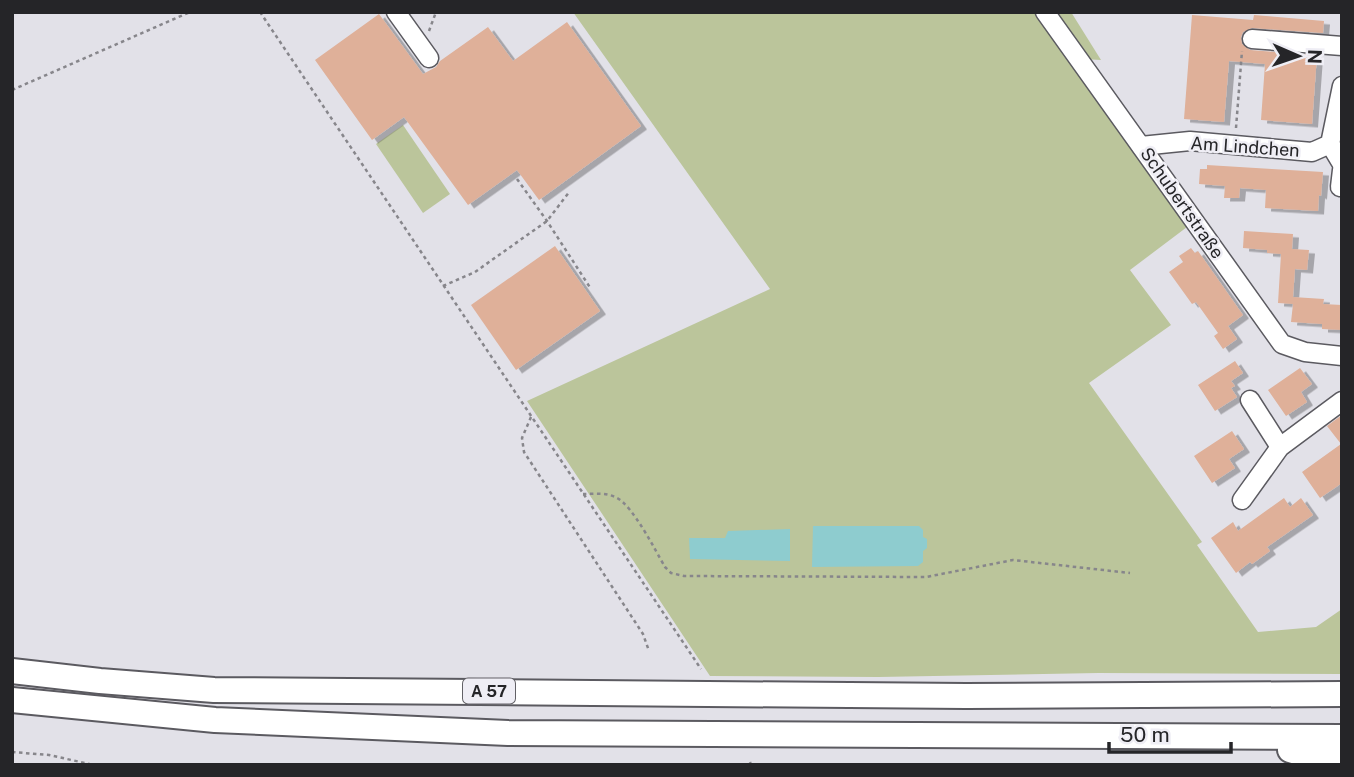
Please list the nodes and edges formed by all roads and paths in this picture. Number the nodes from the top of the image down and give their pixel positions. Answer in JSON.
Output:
{"nodes":[{"id":1,"x":190,"y":12,"type":"edge"},
{"id":2,"x":260,"y":12,"type":"edge"},
{"id":3,"x":396,"y":12,"type":"edge"},
{"id":4,"x":1045,"y":12,"type":"edge"},
{"id":5,"x":1252,"y":39,"type":"joint"},
{"id":6,"x":1342,"y":46,"type":"edge"},
{"id":7,"x":429,"y":58,"type":"dead end"},
{"id":8,"x":1342,"y":86,"type":"edge"},
{"id":9,"x":12,"y":90,"type":"edge"},
{"id":10,"x":1330,"y":144,"type":"junction"},
{"id":11,"x":1141,"y":146,"type":"junction"},
{"id":12,"x":1235,"y":146,"type":"junction"},
{"id":13,"x":1342,"y":164,"type":"edge"},
{"id":14,"x":1342,"y":170,"type":"edge"},
{"id":15,"x":517,"y":179,"type":"dead end"},
{"id":16,"x":1342,"y":187,"type":"edge"},
{"id":17,"x":570,"y":191,"type":"dead end"},
{"id":18,"x":547,"y":220,"type":"junction"},
{"id":19,"x":443,"y":286,"type":"junction"},
{"id":20,"x":591,"y":289,"type":"dead end"},
{"id":21,"x":1342,"y":356,"type":"edge"},
{"id":22,"x":1250,"y":400,"type":"dead end"},
{"id":23,"x":1342,"y":401,"type":"edge"},
{"id":24,"x":531,"y":416,"type":"junction"},
{"id":25,"x":1280,"y":447,"type":"junction"},
{"id":26,"x":583,"y":494,"type":"junction"},
{"id":27,"x":1242,"y":500,"type":"dead end"},
{"id":28,"x":1130,"y":573,"type":"dead end"},
{"id":29,"x":649,"y":651,"type":"dead end"},
{"id":30,"x":701,"y":670,"type":"dead end"},
{"id":31,"x":12,"y":671,"type":"edge"},
{"id":32,"x":1342,"y":681,"type":"edge"},
{"id":33,"x":1302,"y":694,"type":"junction"},
{"id":34,"x":1342,"y":694,"type":"edge"},
{"id":35,"x":12,"y":700,"type":"edge"},
{"id":36,"x":1242,"y":737,"type":"junction"},
{"id":37,"x":1342,"y":737,"type":"edge"},
{"id":38,"x":12,"y":752,"type":"edge"},
{"id":39,"x":1342,"y":755,"type":"edge"},
{"id":40,"x":94,"y":765,"type":"edge"}],
"edges":[{"from":1,"to":9,"type":"path"},
{"from":2,"to":19,"type":"path"},
{"from":3,"to":7,"type":"street"},
{"from":4,"to":11,"type":"street","name":"Schubertstraße"},
{"from":5,"to":6,"type":"street"},
{"from":5,"to":12,"type":"path"},
{"from":8,"to":10,"type":"street"},
{"from":10,"to":12,"type":"street","name":"Am Lindchen"},
{"from":10,"to":13,"type":"street"},
{"from":11,"to":12,"type":"street","name":"Am Lindchen"},
{"from":11,"to":21,"type":"street","name":"Schubertstraße"},
{"from":14,"to":16,"type":"street"},
{"from":15,"to":18,"type":"path"},
{"from":17,"to":18,"type":"path"},
{"from":18,"to":19,"type":"path"},
{"from":18,"to":20,"type":"path"},
{"from":19,"to":24,"type":"path"},
{"from":22,"to":25,"type":"street"},
{"from":23,"to":25,"type":"street"},
{"from":24,"to":26,"type":"path"},
{"from":24,"to":29,"type":"path"},
{"from":25,"to":27,"type":"street"},
{"from":26,"to":28,"type":"path"},
{"from":26,"to":30,"type":"path"},
{"from":31,"to":33,"type":"highway","number":"A 57"},
{"from":32,"to":33,"type":"highway"},
{"from":33,"to":34,"type":"highway","number":"A 57"},
{"from":35,"to":36,"type":"highway"},
{"from":36,"to":37,"type":"highway"},
{"from":36,"to":39,"type":"highway"},
{"from":38,"to":40,"type":"path"}]}
